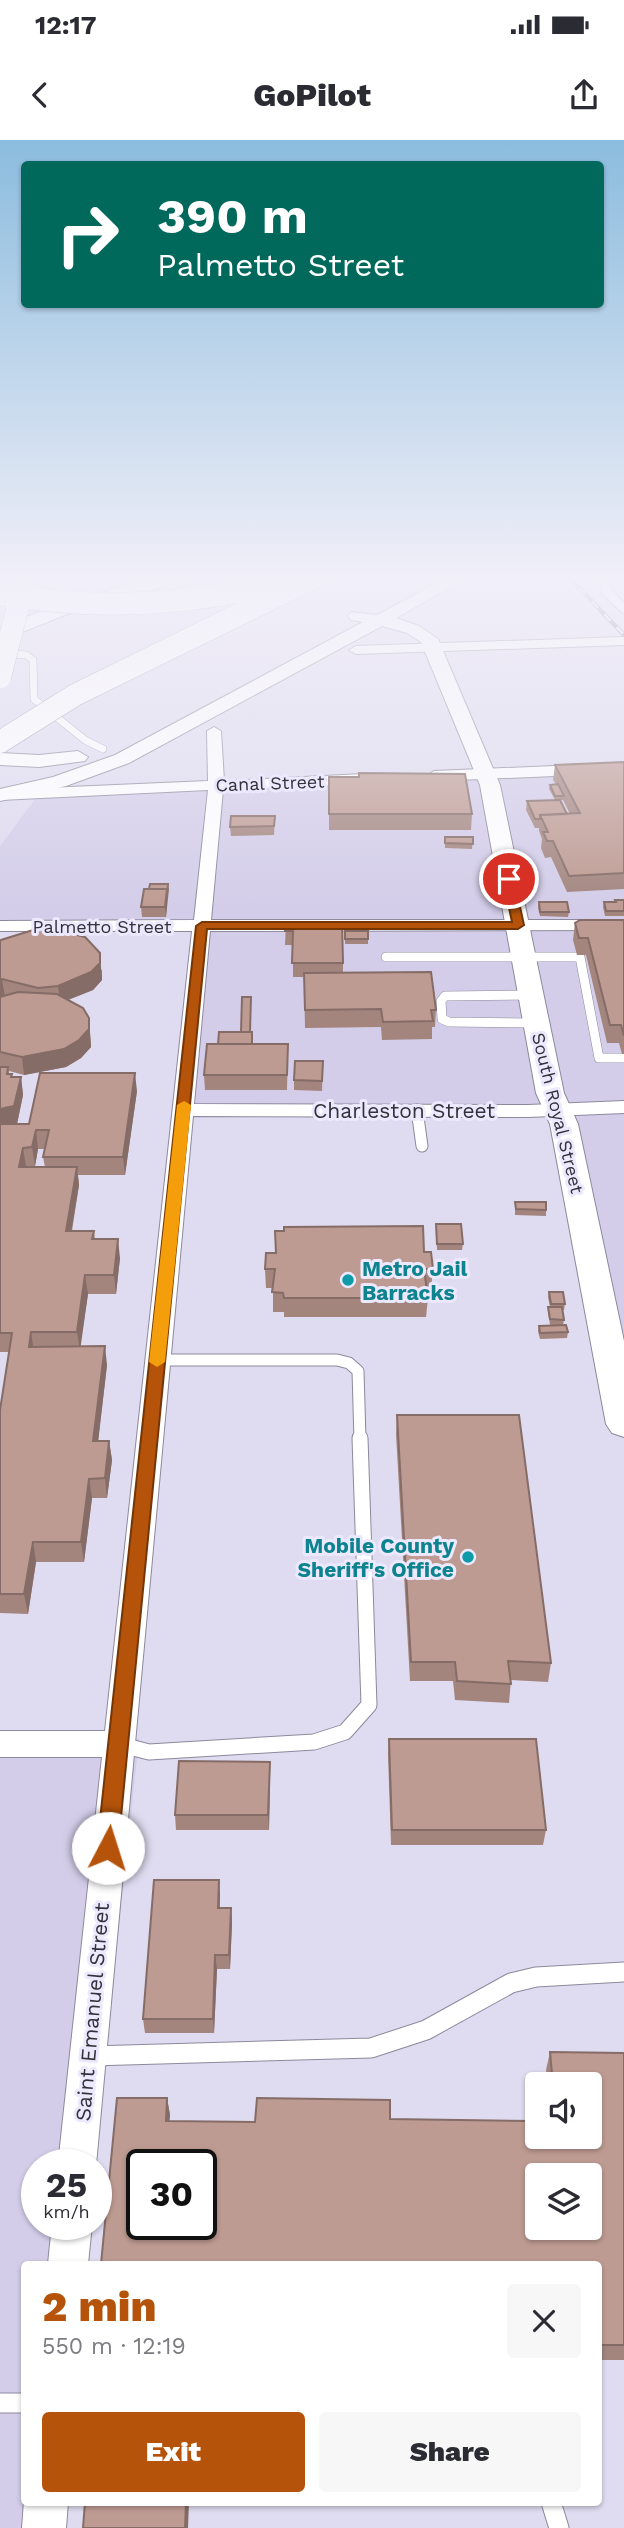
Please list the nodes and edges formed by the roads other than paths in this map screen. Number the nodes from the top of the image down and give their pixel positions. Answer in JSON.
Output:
{"nodes":[{"id":1,"x":34,"y":686,"type":"edge"},
{"id":2,"x":91,"y":686,"type":"edge"},
{"id":3,"x":222,"y":686,"type":"edge"},
{"id":4,"x":268,"y":686,"type":"edge"},
{"id":5,"x":450,"y":686,"type":"edge"},
{"id":6,"x":214,"y":732,"type":"dead end"},
{"id":7,"x":0,"y":742,"type":"edge"},
{"id":8,"x":103,"y":749,"type":"junction"},
{"id":9,"x":78,"y":757,"type":"junction"},
{"id":10,"x":0,"y":759,"type":"edge"},
{"id":11,"x":624,"y":768,"type":"edge"},
{"id":12,"x":486,"y":774,"type":"junction"},
{"id":13,"x":0,"y":776,"type":"edge"},
{"id":14,"x":424,"y":776,"type":"edge"},
{"id":15,"x":382,"y":778,"type":"edge"},
{"id":16,"x":216,"y":785,"type":"junction"},
{"id":17,"x":0,"y":795,"type":"edge"},
{"id":18,"x":518,"y":925,"type":"junction"},
{"id":19,"x":624,"y":925,"type":"edge"},
{"id":20,"x":0,"y":926,"type":"edge"},
{"id":21,"x":202,"y":926,"type":"junction"},
{"id":22,"x":386,"y":957,"type":"dead end"},
{"id":23,"x":525,"y":957,"type":"junction"},
{"id":24,"x":534,"y":1009,"type":"junction"},
{"id":25,"x":624,"y":1058,"type":"edge"},
{"id":26,"x":624,"y":1107,"type":"edge"},
{"id":27,"x":557,"y":1108,"type":"junction"},
{"id":28,"x":184,"y":1110,"type":"junction"},
{"id":29,"x":417,"y":1110,"type":"junction"},
{"id":30,"x":422,"y":1146,"type":"dead end"},
{"id":31,"x":158,"y":1360,"type":"junction"},
{"id":32,"x":624,"y":1424,"type":"edge"},
{"id":33,"x":0,"y":1744,"type":"edge"},
{"id":34,"x":118,"y":1744,"type":"junction"},
{"id":35,"x":624,"y":1972,"type":"edge"},
{"id":36,"x":87,"y":2056,"type":"junction"},
{"id":37,"x":78,"y":2149,"type":"edge"},
{"id":38,"x":70,"y":2240,"type":"edge"},
{"id":39,"x":68,"y":2261,"type":"edge"},
{"id":40,"x":0,"y":2403,"type":"edge"},
{"id":41,"x":21,"y":2403,"type":"edge"},
{"id":42,"x":47,"y":2506,"type":"edge"},
{"id":43,"x":552,"y":2506,"type":"edge"},
{"id":44,"x":44,"y":2528,"type":"edge"},
{"id":45,"x":559,"y":2528,"type":"edge"}],
"edges":[{"from":1,"to":8,"type":"lane"},
{"from":2,"to":7,"type":"highway","bridge":true},
{"from":3,"to":8,"type":"street"},
{"from":4,"to":17,"type":"street"},
{"from":5,"to":12,"type":"street","name":"South Royal Street"},
{"from":6,"to":16,"type":"street","name":"Saint Emanuel Street"},
{"from":8,"to":9,"type":"street"},
{"from":9,"to":10,"type":"street"},
{"from":9,"to":13,"type":"street"},
{"from":11,"to":12,"type":"street"},
{"from":12,"to":14,"type":"street"},
{"from":12,"to":18,"type":"street","name":"South Royal Street"},
{"from":15,"to":16,"type":"street","name":"Canal Street"},
{"from":16,"to":17,"type":"street","name":"Canal Street"},
{"from":16,"to":21,"type":"street","name":"Saint Emanuel Street"},
{"from":18,"to":19,"type":"street","name":"Palmetto Street"},
{"from":18,"to":21,"type":"street","name":"Palmetto Street"},
{"from":18,"to":23,"type":"street","name":"South Royal Street"},
{"from":20,"to":21,"type":"street","name":"Palmetto Street"},
{"from":21,"to":28,"type":"street","name":"Saint Emanuel Street"},
{"from":22,"to":23,"type":"lane"},
{"from":23,"to":24,"type":"street","name":"South Royal Street"},
{"from":23,"to":25,"type":"lane"},
{"from":24,"to":24,"type":"lane"},
{"from":24,"to":27,"type":"street","name":"South Royal Street"},
{"from":26,"to":27,"type":"street","name":"Charleston Street"},
{"from":27,"to":29,"type":"street","name":"Charleston Street"},
{"from":27,"to":32,"type":"street","name":"South Royal Street"},
{"from":28,"to":29,"type":"street","name":"Charleston Street"},
{"from":28,"to":31,"type":"street","name":"Saint Emanuel Street"},
{"from":29,"to":30,"type":"lane"},
{"from":31,"to":34,"type":"street","name":"Saint Emanuel Street"},
{"from":31,"to":34,"type":"lane"},
{"from":33,"to":34,"type":"street"},
{"from":34,"to":36,"type":"street","name":"Saint Emanuel Street"},
{"from":35,"to":36,"type":"lane"},
{"from":36,"to":37,"type":"street","name":"Saint Emanuel Street"},
{"from":38,"to":39,"type":"street"},
{"from":40,"to":41,"type":"lane"},
{"from":42,"to":44,"type":"street"},
{"from":43,"to":45,"type":"lane"}]}
